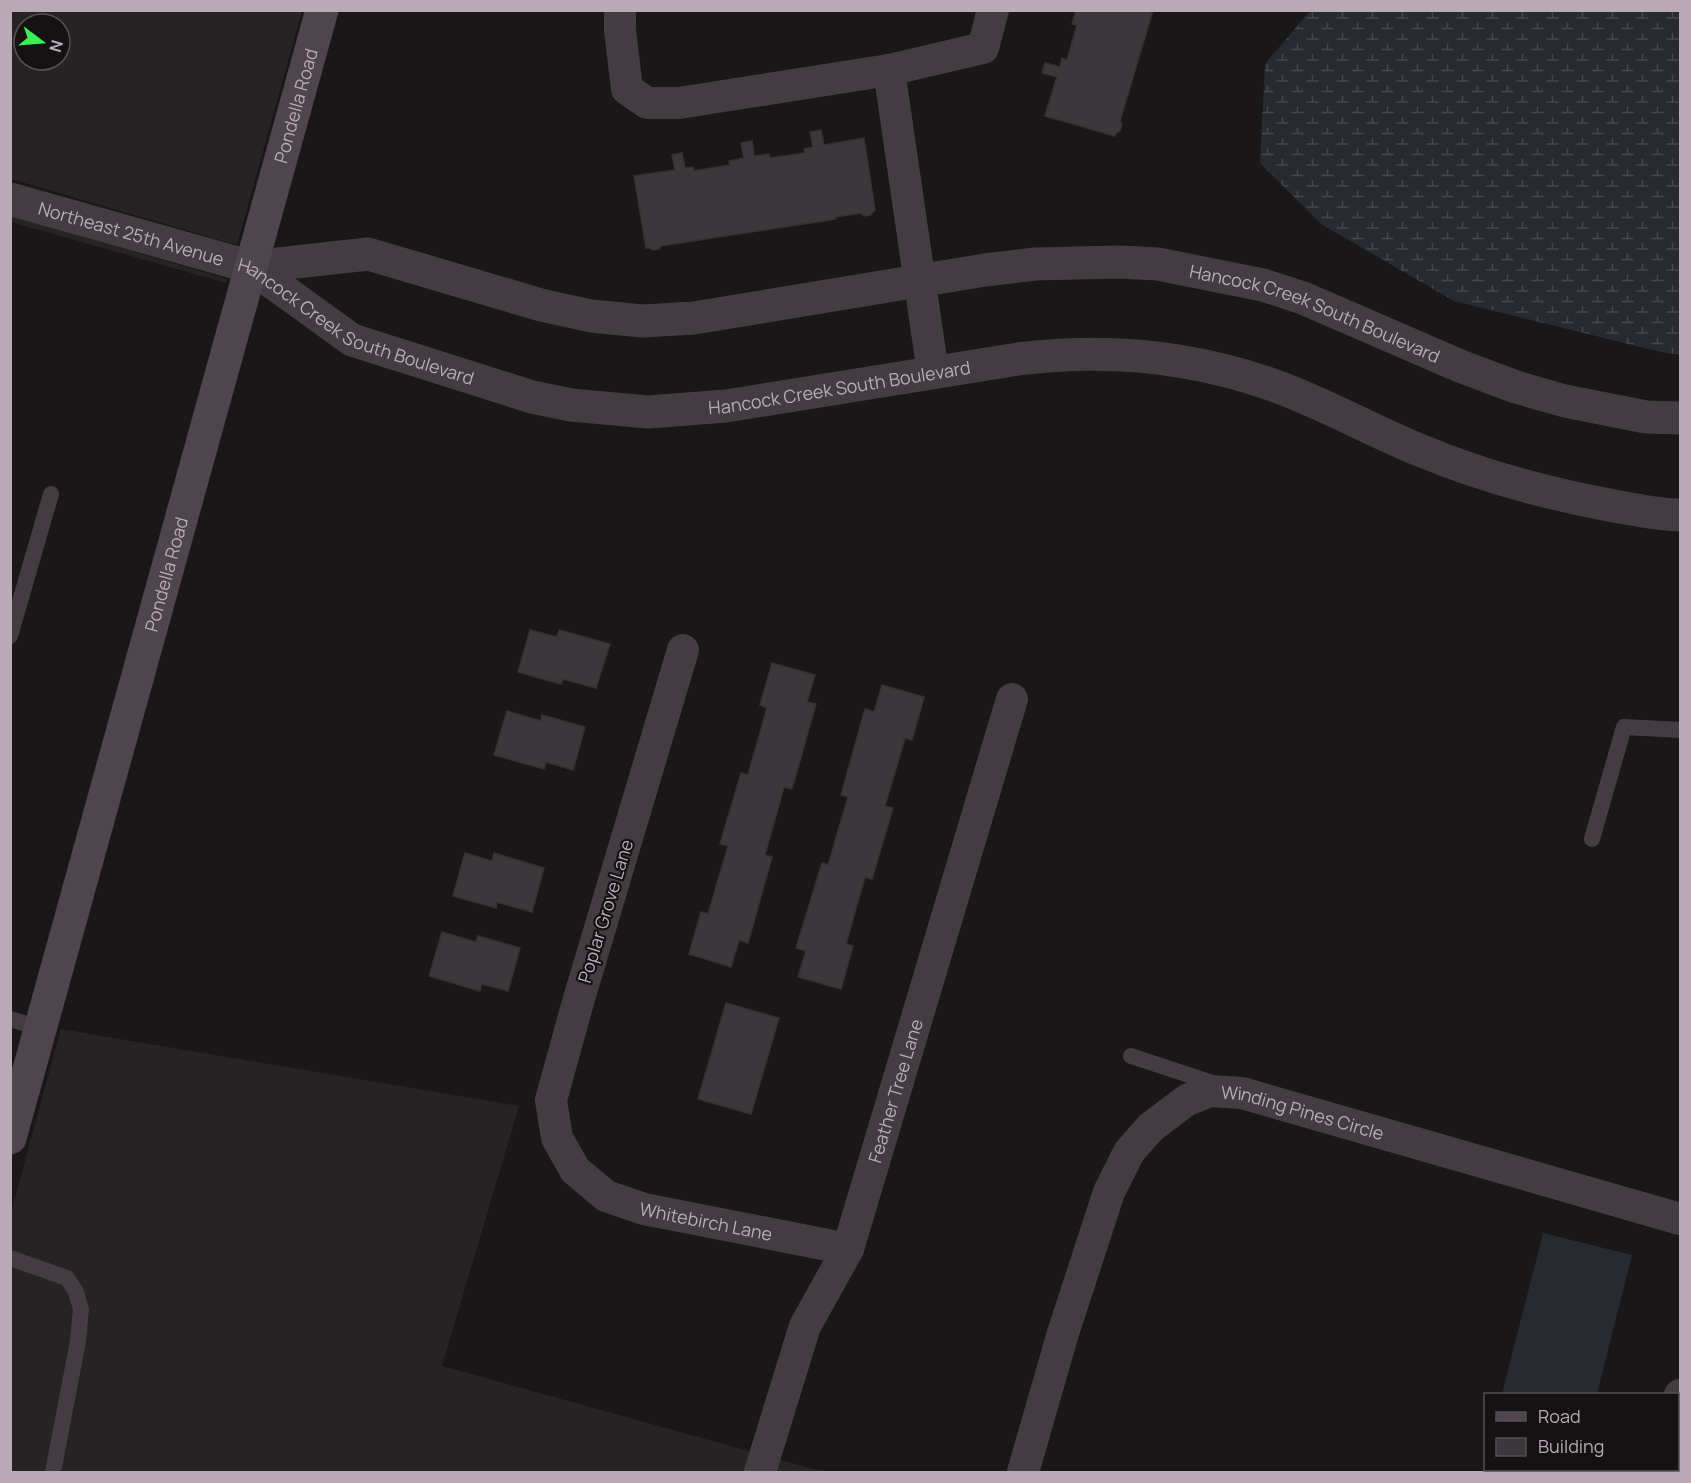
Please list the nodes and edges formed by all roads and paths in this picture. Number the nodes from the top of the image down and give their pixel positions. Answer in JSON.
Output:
{"nodes":[{"id":1,"x":322,"y":10,"type":"edge"},
{"id":2,"x":620,"y":10,"type":"edge"},
{"id":3,"x":993,"y":10,"type":"edge"},
{"id":4,"x":889,"y":70,"type":"junction"},
{"id":5,"x":10,"y":199,"type":"edge"},
{"id":6,"x":251,"y":267,"type":"junction"},
{"id":7,"x":919,"y":281,"type":"junction"},
{"id":8,"x":933,"y":373,"type":"junction"},
{"id":9,"x":1680,"y":418,"type":"edge"},
{"id":10,"x":51,"y":494,"type":"dead end"},
{"id":11,"x":1680,"y":515,"type":"edge"},
{"id":12,"x":10,"y":636,"type":"edge"},
{"id":13,"x":683,"y":650,"type":"dead end"},
{"id":14,"x":1012,"y":699,"type":"dead end"},
{"id":15,"x":1680,"y":730,"type":"edge"},
{"id":16,"x":1592,"y":839,"type":"dead end"},
{"id":17,"x":26,"y":1023,"type":"edge"},
{"id":18,"x":1131,"y":1056,"type":"dead end"},
{"id":19,"x":1242,"y":1094,"type":"junction"},
{"id":20,"x":10,"y":1138,"type":"edge"},
{"id":21,"x":575,"y":1170,"type":"joint"},
{"id":22,"x":1680,"y":1219,"type":"edge"},
{"id":23,"x":848,"y":1249,"type":"junction"},
{"id":24,"x":10,"y":1258,"type":"edge"},
{"id":25,"x":53,"y":1473,"type":"edge"},
{"id":26,"x":760,"y":1473,"type":"edge"},
{"id":27,"x":1023,"y":1473,"type":"edge"}],
"edges":[{"from":1,"to":6,"type":"main road","name":"Pondella Road"},
{"from":2,"to":4,"type":"street"},
{"from":3,"to":4,"type":"street"},
{"from":4,"to":7,"type":"street"},
{"from":5,"to":6,"type":"street","name":"Northeast 25th Avenue"},
{"from":6,"to":7,"type":"street","name":"Hancock Creek South Boulevard"},
{"from":6,"to":8,"type":"street","name":"Hancock Creek South Boulevard"},
{"from":6,"to":17,"type":"main road","name":"Pondella Road"},
{"from":7,"to":8,"type":"street"},
{"from":7,"to":9,"type":"street","name":"Hancock Creek South Boulevard"},
{"from":8,"to":11,"type":"street","name":"Hancock Creek South Boulevard"},
{"from":10,"to":12,"type":"lane"},
{"from":13,"to":21,"type":"street","name":"Poplar Grove Lane"},
{"from":14,"to":23,"type":"street","name":"Feather Tree Lane"},
{"from":15,"to":16,"type":"lane"},
{"from":17,"to":20,"type":"main road","name":"Pondella Road"},
{"from":18,"to":19,"type":"lane"},
{"from":19,"to":22,"type":"street","name":"Winding Pines Circle"},
{"from":19,"to":27,"type":"street","name":"Winding Pines Circle"},
{"from":21,"to":23,"type":"street","name":"Whitebirch Lane"},
{"from":23,"to":26,"type":"street","name":"Feather Tree Lane"},
{"from":24,"to":25,"type":"lane"}]}
